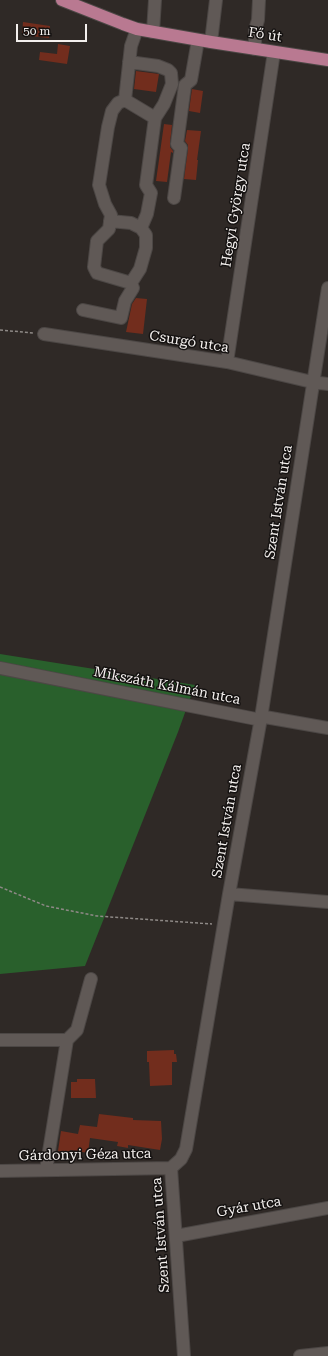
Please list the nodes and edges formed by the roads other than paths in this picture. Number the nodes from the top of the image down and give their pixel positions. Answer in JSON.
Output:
{"nodes":[{"id":1,"x":62,"y":0,"type":"edge"},
{"id":2,"x":155,"y":0,"type":"edge"},
{"id":3,"x":216,"y":0,"type":"edge"},
{"id":4,"x":259,"y":0,"type":"edge"},
{"id":5,"x":137,"y":29,"type":"junction"},
{"id":6,"x":153,"y":32,"type":"junction"},
{"id":7,"x":198,"y":40,"type":"junction"},
{"id":8,"x":211,"y":42,"type":"junction"},
{"id":9,"x":255,"y":49,"type":"junction"},
{"id":10,"x":274,"y":52,"type":"junction"},
{"id":11,"x":328,"y":60,"type":"edge"},
{"id":12,"x":129,"y":62,"type":"junction"},
{"id":13,"x":124,"y":100,"type":"junction"},
{"id":14,"x":155,"y":118,"type":"junction"},
{"id":15,"x":174,"y":198,"type":"dead end"},
{"id":16,"x":110,"y":221,"type":"junction"},
{"id":17,"x":141,"y":228,"type":"junction"},
{"id":18,"x":131,"y":283,"type":"junction"},
{"id":19,"x":328,"y":288,"type":"edge"},
{"id":20,"x":83,"y":310,"type":"dead end"},
{"id":21,"x":44,"y":334,"type":"road end"},
{"id":22,"x":228,"y":362,"type":"junction"},
{"id":23,"x":312,"y":382,"type":"junction"},
{"id":24,"x":328,"y":384,"type":"edge"},
{"id":25,"x":0,"y":668,"type":"edge"},
{"id":26,"x":261,"y":718,"type":"junction"},
{"id":27,"x":328,"y":728,"type":"edge"},
{"id":28,"x":229,"y":894,"type":"junction"},
{"id":29,"x":328,"y":902,"type":"edge"},
{"id":30,"x":90,"y":979,"type":"dead end"},
{"id":31,"x":0,"y":1040,"type":"edge"},
{"id":32,"x":67,"y":1040,"type":"junction"},
{"id":33,"x":171,"y":1168,"type":"junction"},
{"id":34,"x":46,"y":1170,"type":"junction"},
{"id":35,"x":0,"y":1171,"type":"edge"},
{"id":36,"x":328,"y":1208,"type":"edge"},
{"id":37,"x":176,"y":1236,"type":"junction"},
{"id":38,"x":328,"y":1353,"type":"edge"},
{"id":39,"x":184,"y":1356,"type":"edge"},
{"id":40,"x":300,"y":1356,"type":"edge"}],
"edges":[{"from":1,"to":5,"type":"main road","name":"Fő út"},
{"from":2,"to":6,"type":"street"},
{"from":3,"to":8,"type":"street"},
{"from":4,"to":9,"type":"street"},
{"from":5,"to":6,"type":"main road","name":"Fő út"},
{"from":5,"to":12,"type":"street"},
{"from":6,"to":7,"type":"main road","name":"Fő út"},
{"from":7,"to":8,"type":"main road","name":"Fő út"},
{"from":7,"to":15,"type":"street"},
{"from":8,"to":9,"type":"main road","name":"Fő út"},
{"from":9,"to":10,"type":"main road","name":"Fő út"},
{"from":10,"to":11,"type":"main road","name":"Fő út"},
{"from":10,"to":22,"type":"street","name":"Hegyi György utca"},
{"from":12,"to":13,"type":"street"},
{"from":12,"to":14,"type":"street"},
{"from":13,"to":14,"type":"street"},
{"from":13,"to":16,"type":"street"},
{"from":14,"to":17,"type":"street"},
{"from":16,"to":17,"type":"street"},
{"from":16,"to":18,"type":"street"},
{"from":17,"to":18,"type":"street"},
{"from":18,"to":20,"type":"street"},
{"from":19,"to":23,"type":"street","name":"Szent István utca"},
{"from":21,"to":22,"type":"street","name":"Csurgó utca"},
{"from":22,"to":23,"type":"street","name":"Csurgó utca"},
{"from":23,"to":24,"type":"street","name":"Csurgó utca"},
{"from":23,"to":26,"type":"street","name":"Szent István utca"},
{"from":25,"to":26,"type":"street","name":"Mikszáth Kálmán utca"},
{"from":26,"to":27,"type":"street","name":"Mikszáth Kálmán utca"},
{"from":26,"to":28,"type":"street","name":"Szent István utca"},
{"from":28,"to":29,"type":"street"},
{"from":28,"to":33,"type":"street","name":"Szent István utca"},
{"from":30,"to":32,"type":"street"},
{"from":31,"to":32,"type":"street"},
{"from":32,"to":34,"type":"street"},
{"from":33,"to":34,"type":"street","name":"Gárdonyi Géza utca"},
{"from":33,"to":37,"type":"street","name":"Szent István utca"},
{"from":34,"to":35,"type":"street","name":"Gárdonyi Géza utca"},
{"from":36,"to":37,"type":"street","name":"Gyár utca"},
{"from":37,"to":39,"type":"street","name":"Szent István utca"},
{"from":38,"to":40,"type":"street"}]}
